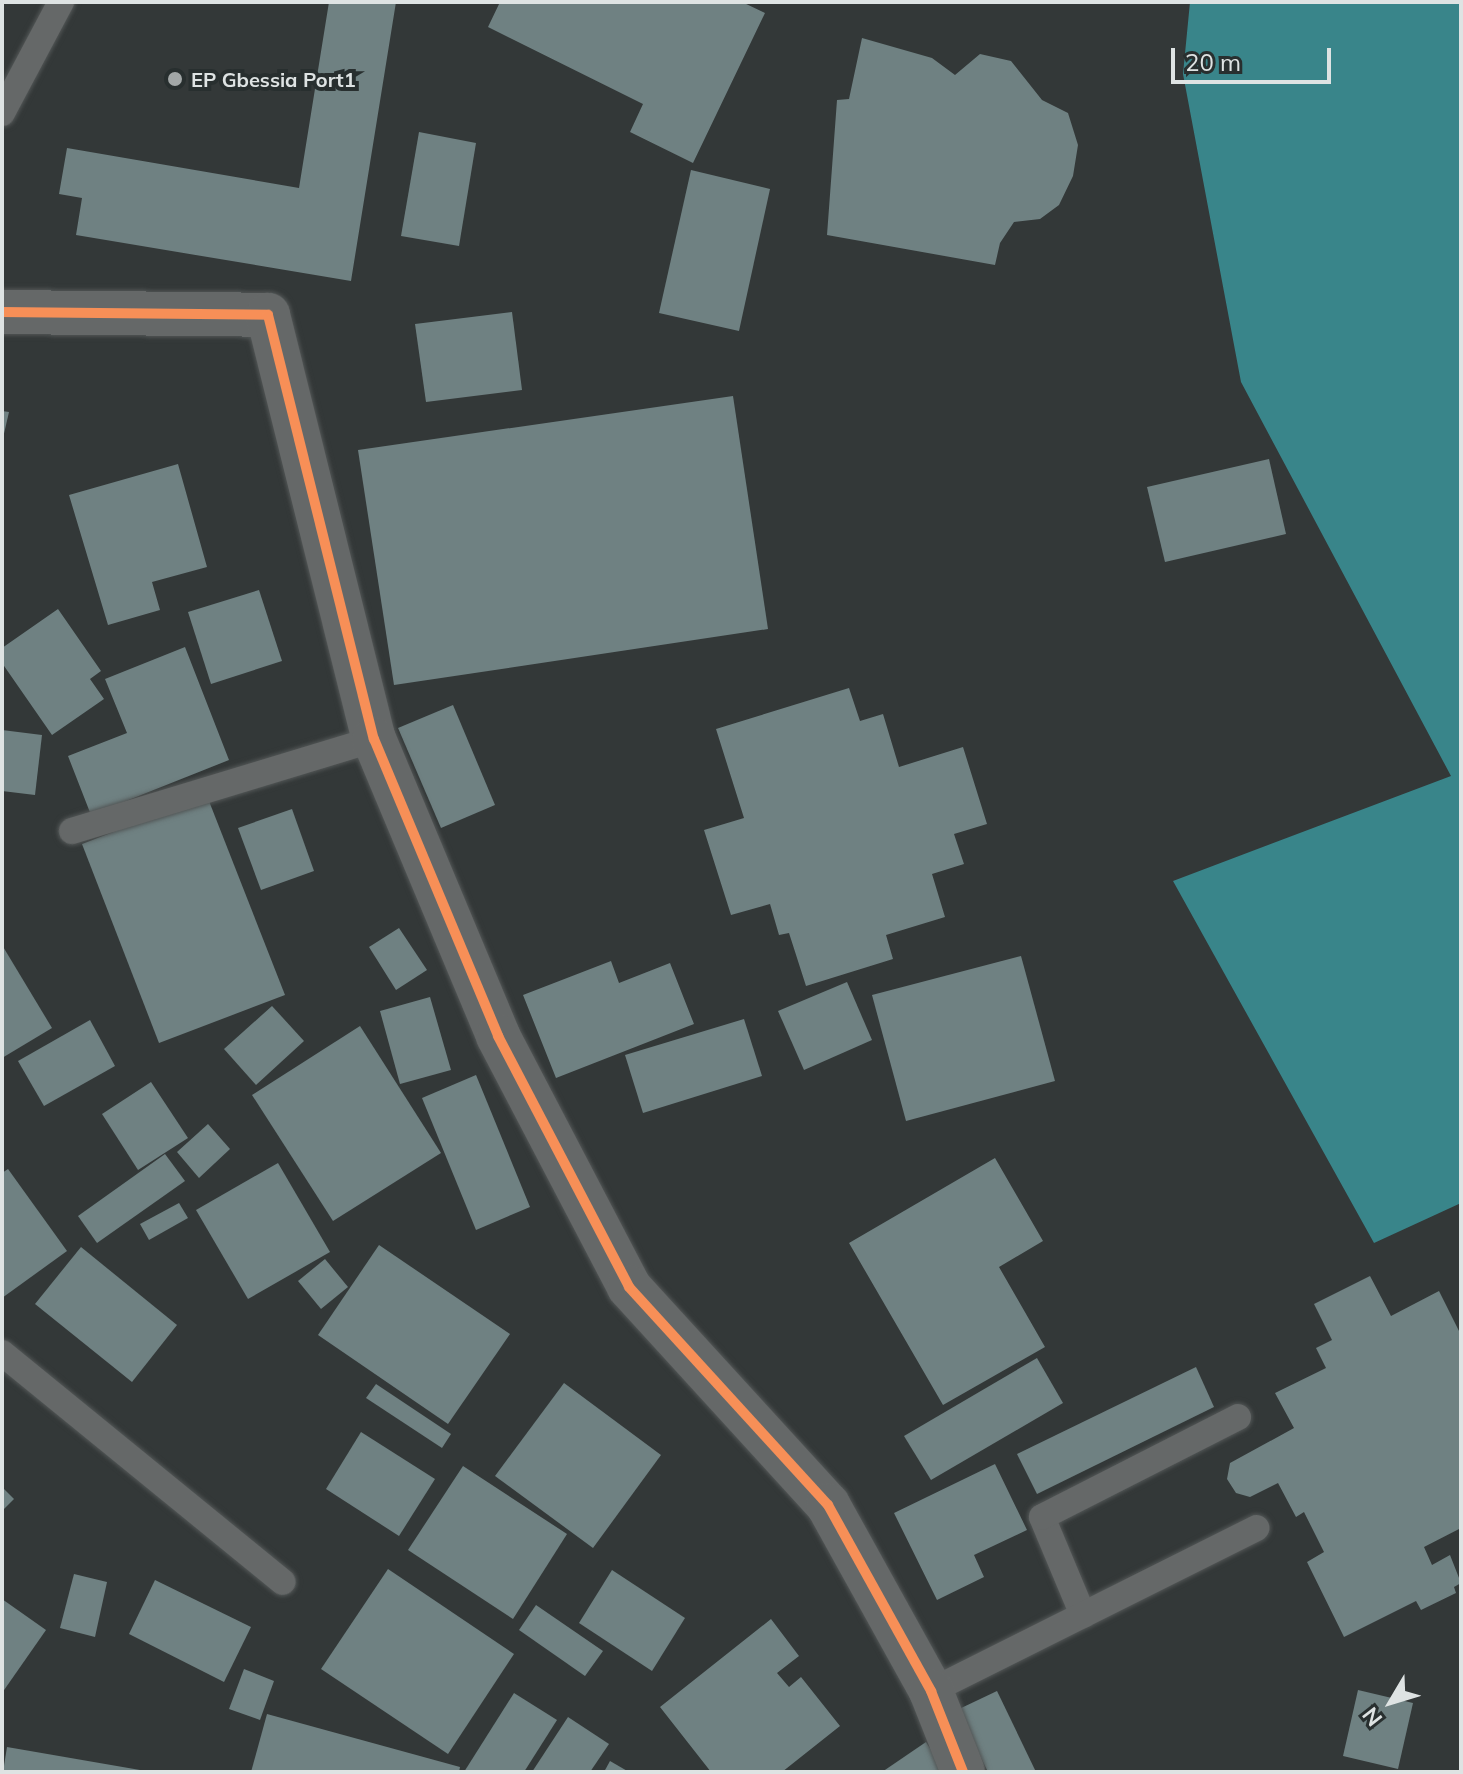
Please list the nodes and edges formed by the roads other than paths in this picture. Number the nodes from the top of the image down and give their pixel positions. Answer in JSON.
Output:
{"nodes":[{"id":1,"x":61,"y":2,"type":"edge"},
{"id":2,"x":2,"y":113,"type":"edge"},
{"id":3,"x":2,"y":312,"type":"edge"},
{"id":4,"x":374,"y":739,"type":"junction"},
{"id":5,"x":72,"y":831,"type":"dead end"},
{"id":6,"x":2,"y":1353,"type":"edge"},
{"id":7,"x":1238,"y":1417,"type":"dead end"},
{"id":8,"x":1256,"y":1528,"type":"dead end"},
{"id":9,"x":283,"y":1582,"type":"dead end"},
{"id":10,"x":1083,"y":1615,"type":"junction"},
{"id":11,"x":931,"y":1691,"type":"junction"},
{"id":12,"x":963,"y":1772,"type":"edge"}],
"edges":[{"from":1,"to":2,"type":"lane"},
{"from":3,"to":4,"type":"street"},
{"from":4,"to":5,"type":"lane"},
{"from":4,"to":11,"type":"street"},
{"from":6,"to":9,"type":"lane"},
{"from":7,"to":10,"type":"lane"},
{"from":8,"to":10,"type":"lane"},
{"from":10,"to":11,"type":"lane"},
{"from":11,"to":12,"type":"street"}]}
